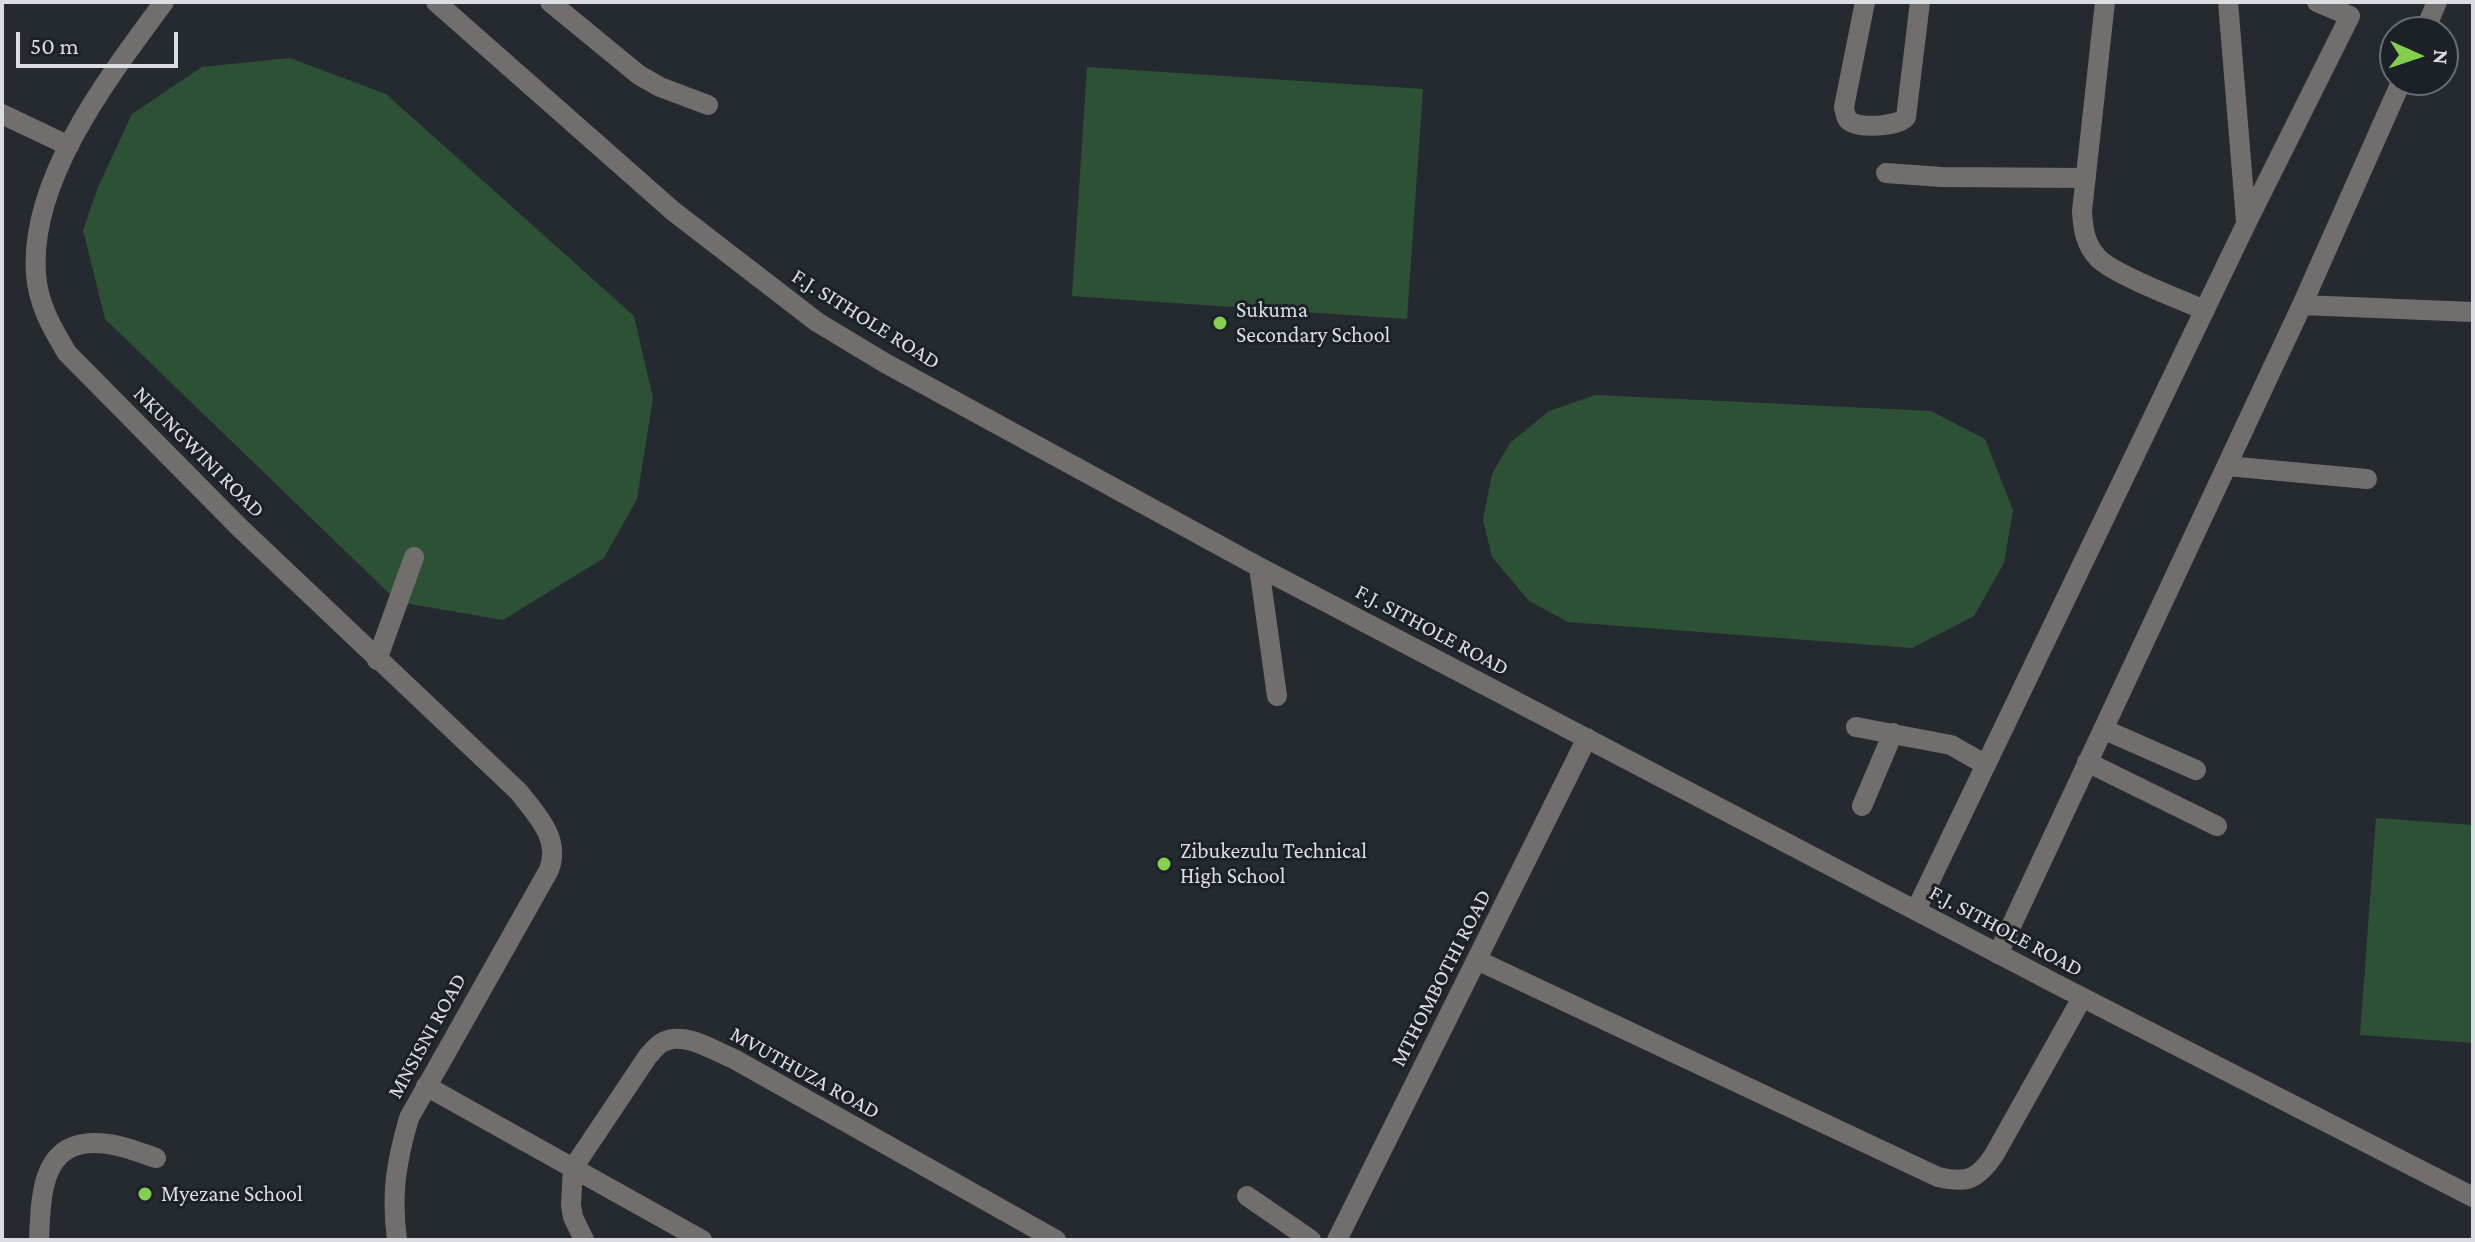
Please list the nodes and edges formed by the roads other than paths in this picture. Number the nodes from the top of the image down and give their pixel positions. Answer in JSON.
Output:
{"nodes":[{"id":1,"x":164,"y":2,"type":"edge"},
{"id":2,"x":436,"y":2,"type":"edge"},
{"id":3,"x":550,"y":2,"type":"edge"},
{"id":4,"x":1865,"y":2,"type":"edge"},
{"id":5,"x":1920,"y":2,"type":"edge"},
{"id":6,"x":2105,"y":2,"type":"edge"},
{"id":7,"x":2228,"y":2,"type":"edge"},
{"id":8,"x":2317,"y":2,"type":"edge"},
{"id":9,"x":2355,"y":9,"type":"edge"},
{"id":10,"x":2395,"y":96,"type":"edge"},
{"id":11,"x":708,"y":105,"type":"dead end"},
{"id":12,"x":2,"y":114,"type":"edge"},
{"id":13,"x":69,"y":146,"type":"junction"},
{"id":14,"x":1886,"y":173,"type":"dead end"},
{"id":15,"x":2086,"y":178,"type":"junction"},
{"id":16,"x":2246,"y":224,"type":"junction"},
{"id":17,"x":2302,"y":305,"type":"junction"},
{"id":18,"x":2205,"y":310,"type":"junction"},
{"id":19,"x":2473,"y":312,"type":"edge"},
{"id":20,"x":2227,"y":466,"type":"junction"},
{"id":21,"x":2367,"y":479,"type":"dead end"},
{"id":22,"x":414,"y":557,"type":"dead end"},
{"id":23,"x":1259,"y":567,"type":"junction"},
{"id":24,"x":377,"y":660,"type":"junction"},
{"id":25,"x":1277,"y":696,"type":"dead end"},
{"id":26,"x":1856,"y":727,"type":"dead end"},
{"id":27,"x":2103,"y":729,"type":"junction"},
{"id":28,"x":1893,"y":733,"type":"junction"},
{"id":29,"x":1587,"y":738,"type":"junction"},
{"id":30,"x":2087,"y":762,"type":"junction"},
{"id":31,"x":1986,"y":765,"type":"junction"},
{"id":32,"x":2196,"y":770,"type":"dead end"},
{"id":33,"x":1862,"y":806,"type":"dead end"},
{"id":34,"x":2217,"y":826,"type":"dead end"},
{"id":35,"x":549,"y":870,"type":"joint"},
{"id":36,"x":1916,"y":910,"type":"junction"},
{"id":37,"x":1998,"y":954,"type":"junction"},
{"id":38,"x":1477,"y":960,"type":"junction"},
{"id":39,"x":2082,"y":998,"type":"junction"},
{"id":40,"x":426,"y":1086,"type":"junction"},
{"id":41,"x":156,"y":1158,"type":"dead end"},
{"id":42,"x":573,"y":1168,"type":"junction"},
{"id":43,"x":1247,"y":1196,"type":"dead end"},
{"id":44,"x":2473,"y":1197,"type":"edge"},
{"id":45,"x":39,"y":1240,"type":"edge"},
{"id":46,"x":397,"y":1240,"type":"edge"},
{"id":47,"x":584,"y":1240,"type":"edge"},
{"id":48,"x":702,"y":1240,"type":"edge"},
{"id":49,"x":1056,"y":1240,"type":"edge"},
{"id":50,"x":1311,"y":1240,"type":"edge"},
{"id":51,"x":1337,"y":1240,"type":"edge"}],
"edges":[{"from":1,"to":13,"type":"street","name":"NKUNGWINI ROAD"},
{"from":2,"to":23,"type":"street","name":"F.J. SITHOLE ROAD"},
{"from":3,"to":11,"type":"street"},
{"from":4,"to":5,"type":"street"},
{"from":6,"to":15,"type":"street"},
{"from":7,"to":16,"type":"street"},
{"from":8,"to":9,"type":"street"},
{"from":9,"to":16,"type":"street"},
{"from":10,"to":17,"type":"street"},
{"from":12,"to":13,"type":"street"},
{"from":13,"to":24,"type":"street","name":"NKUNGWINI ROAD"},
{"from":14,"to":15,"type":"street"},
{"from":15,"to":18,"type":"street"},
{"from":16,"to":18,"type":"street"},
{"from":17,"to":19,"type":"street"},
{"from":17,"to":20,"type":"street"},
{"from":18,"to":31,"type":"street"},
{"from":20,"to":21,"type":"street"},
{"from":20,"to":27,"type":"street"},
{"from":22,"to":24,"type":"street"},
{"from":23,"to":25,"type":"street"},
{"from":23,"to":29,"type":"street","name":"F.J. SITHOLE ROAD"},
{"from":24,"to":35,"type":"street","name":"NKUNGWINI ROAD"},
{"from":26,"to":28,"type":"street"},
{"from":27,"to":30,"type":"street"},
{"from":27,"to":32,"type":"street"},
{"from":28,"to":31,"type":"street"},
{"from":28,"to":33,"type":"street"},
{"from":29,"to":36,"type":"street","name":"F.J. SITHOLE ROAD"},
{"from":29,"to":38,"type":"street","name":"MTHOMBOTHI ROAD"},
{"from":30,"to":34,"type":"street"},
{"from":30,"to":37,"type":"street"},
{"from":31,"to":36,"type":"street"},
{"from":35,"to":40,"type":"street","name":"MNSISNI ROAD"},
{"from":36,"to":37,"type":"street","name":"F.J. SITHOLE ROAD"},
{"from":37,"to":39,"type":"street","name":"F.J. SITHOLE ROAD"},
{"from":38,"to":39,"type":"street"},
{"from":38,"to":51,"type":"street","name":"MTHOMBOTHI ROAD"},
{"from":39,"to":44,"type":"street","name":"F.J. SITHOLE ROAD"},
{"from":40,"to":42,"type":"street"},
{"from":40,"to":46,"type":"street","name":"MNSISNI ROAD"},
{"from":41,"to":45,"type":"street"},
{"from":42,"to":47,"type":"street"},
{"from":42,"to":48,"type":"street"},
{"from":42,"to":49,"type":"street","name":"MVUTHUZA ROAD"},
{"from":43,"to":50,"type":"street"}]}
